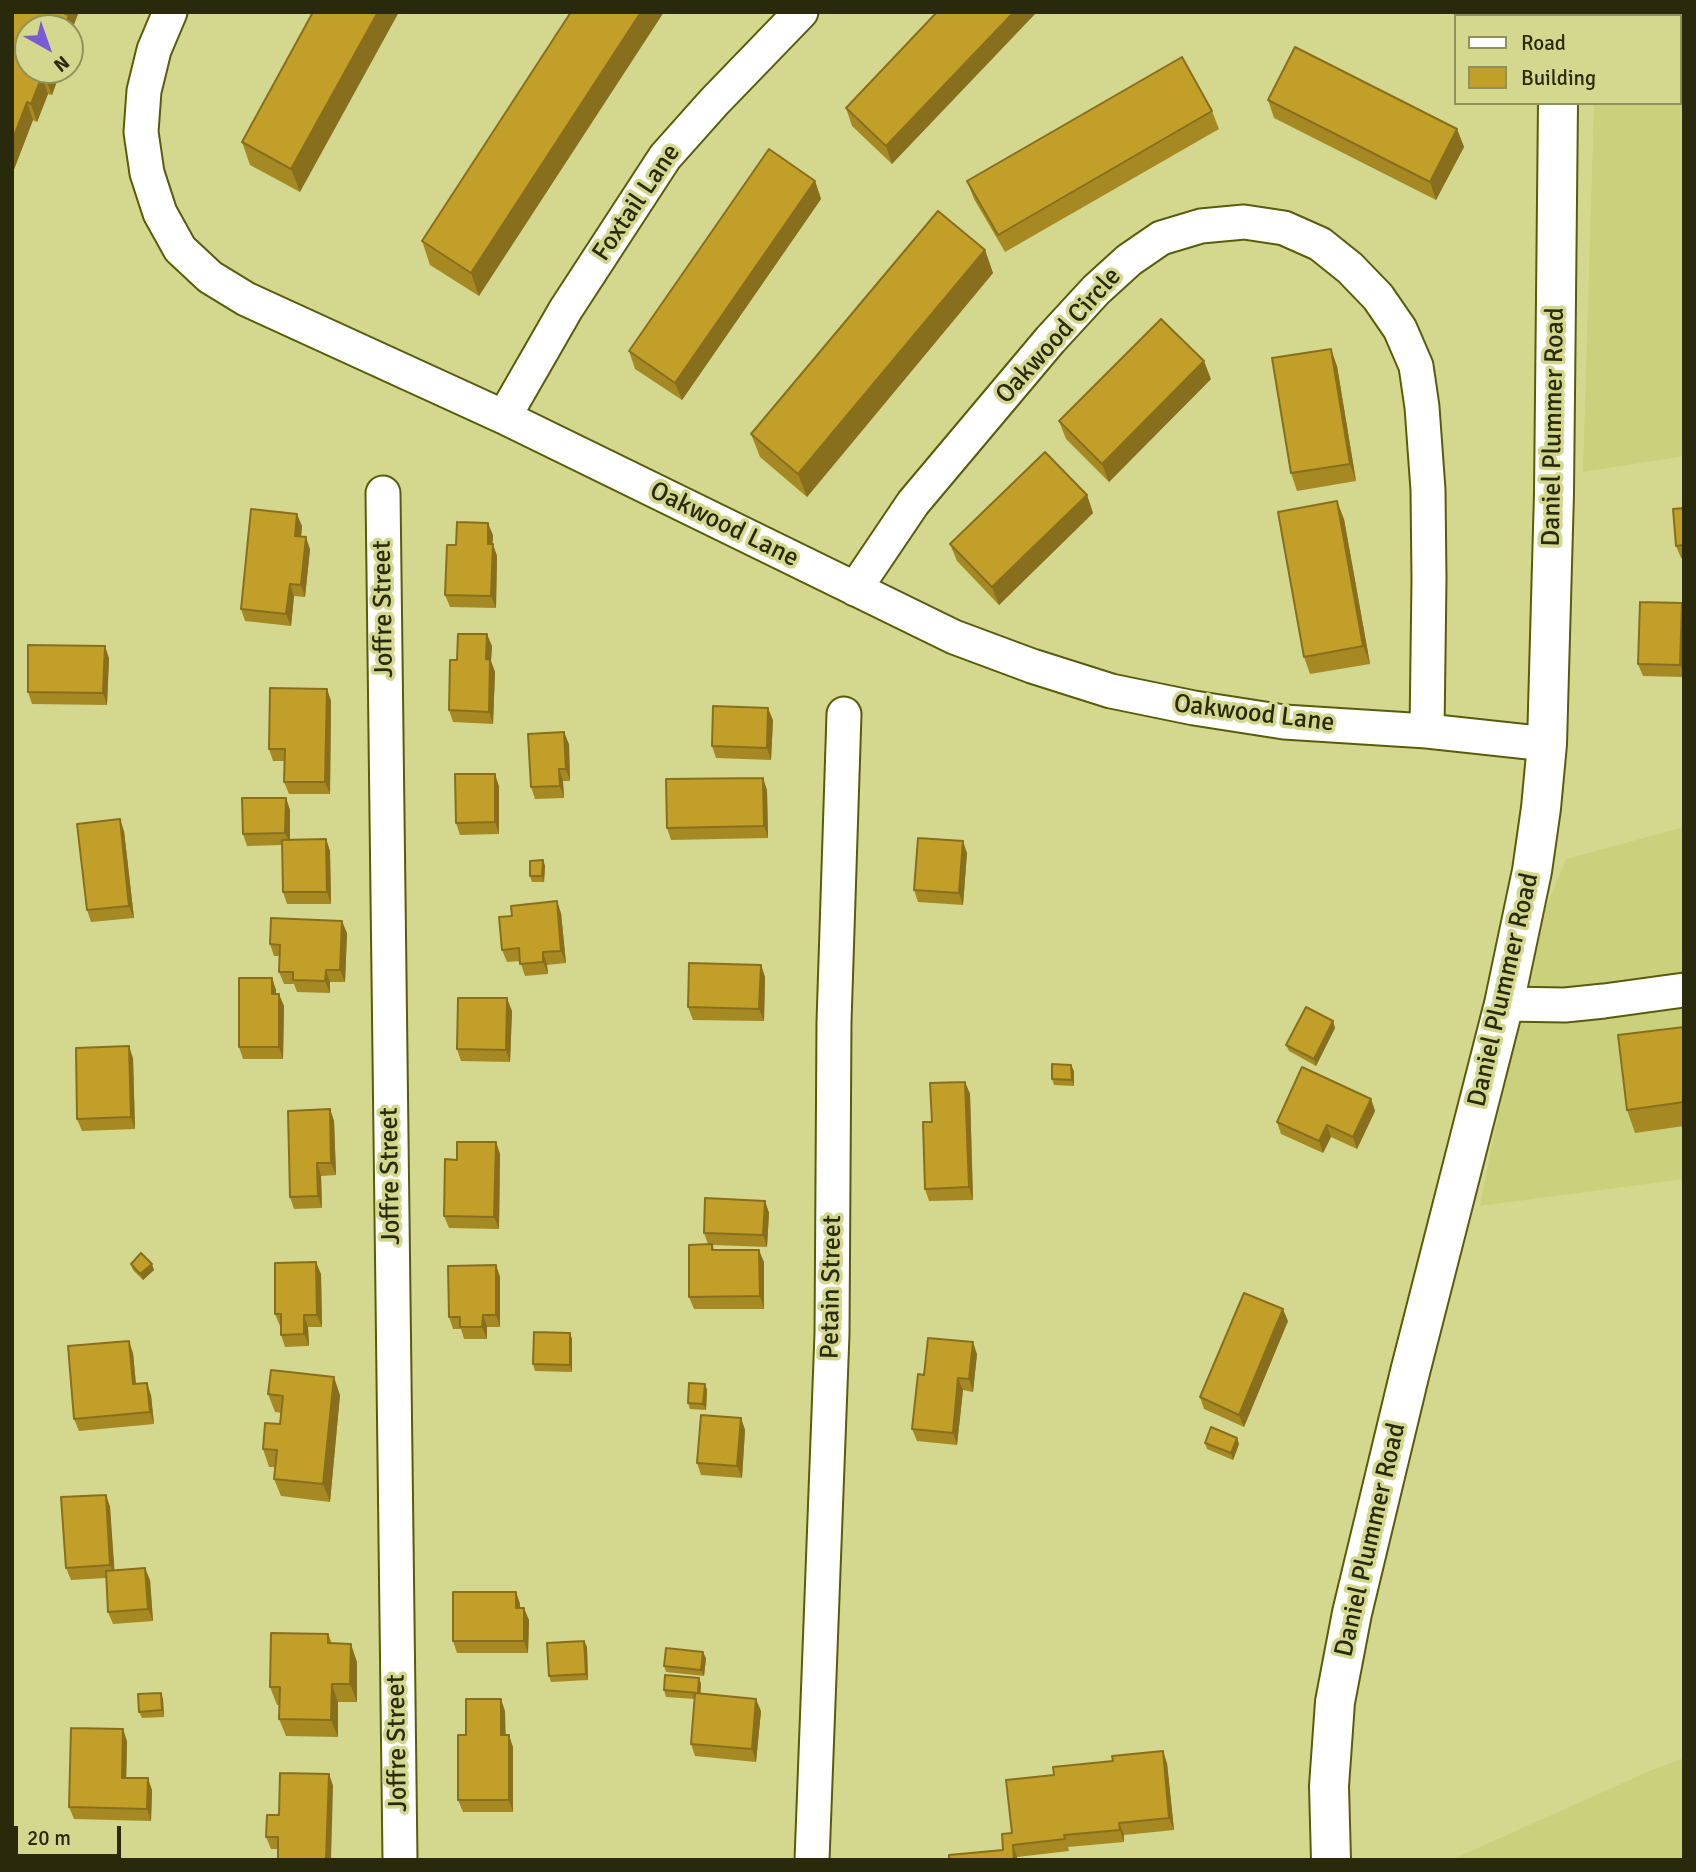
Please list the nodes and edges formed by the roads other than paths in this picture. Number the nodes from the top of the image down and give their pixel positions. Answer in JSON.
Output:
{"nodes":[{"id":1,"x":170,"y":12,"type":"edge"},
{"id":2,"x":801,"y":12,"type":"edge"},
{"id":3,"x":1558,"y":105,"type":"edge"},
{"id":4,"x":504,"y":417,"type":"junction"},
{"id":5,"x":383,"y":493,"type":"dead end"},
{"id":6,"x":855,"y":589,"type":"junction"},
{"id":7,"x":845,"y":714,"type":"dead end"},
{"id":8,"x":1427,"y":731,"type":"junction"},
{"id":9,"x":1547,"y":744,"type":"junction"},
{"id":10,"x":1684,"y":990,"type":"edge"},
{"id":11,"x":1504,"y":1004,"type":"junction"},
{"id":12,"x":400,"y":1860,"type":"edge"},
{"id":13,"x":812,"y":1860,"type":"edge"},
{"id":14,"x":1331,"y":1860,"type":"edge"}],
"edges":[{"from":1,"to":4,"type":"street","name":"Oakwood Lane"},
{"from":2,"to":4,"type":"street","name":"Foxtail Lane"},
{"from":3,"to":9,"type":"street","name":"Daniel Plummer Road"},
{"from":4,"to":6,"type":"street","name":"Oakwood Lane"},
{"from":5,"to":12,"type":"street","name":"Joffre Street"},
{"from":6,"to":8,"type":"street","name":"Oakwood Lane"},
{"from":6,"to":8,"type":"street","name":"Oakwood Circle"},
{"from":7,"to":13,"type":"street","name":"Petain Street"},
{"from":8,"to":9,"type":"street","name":"Oakwood Lane"},
{"from":9,"to":11,"type":"street","name":"Daniel Plummer Road"},
{"from":10,"to":11,"type":"street"},
{"from":11,"to":14,"type":"street","name":"Daniel Plummer Road"}]}
